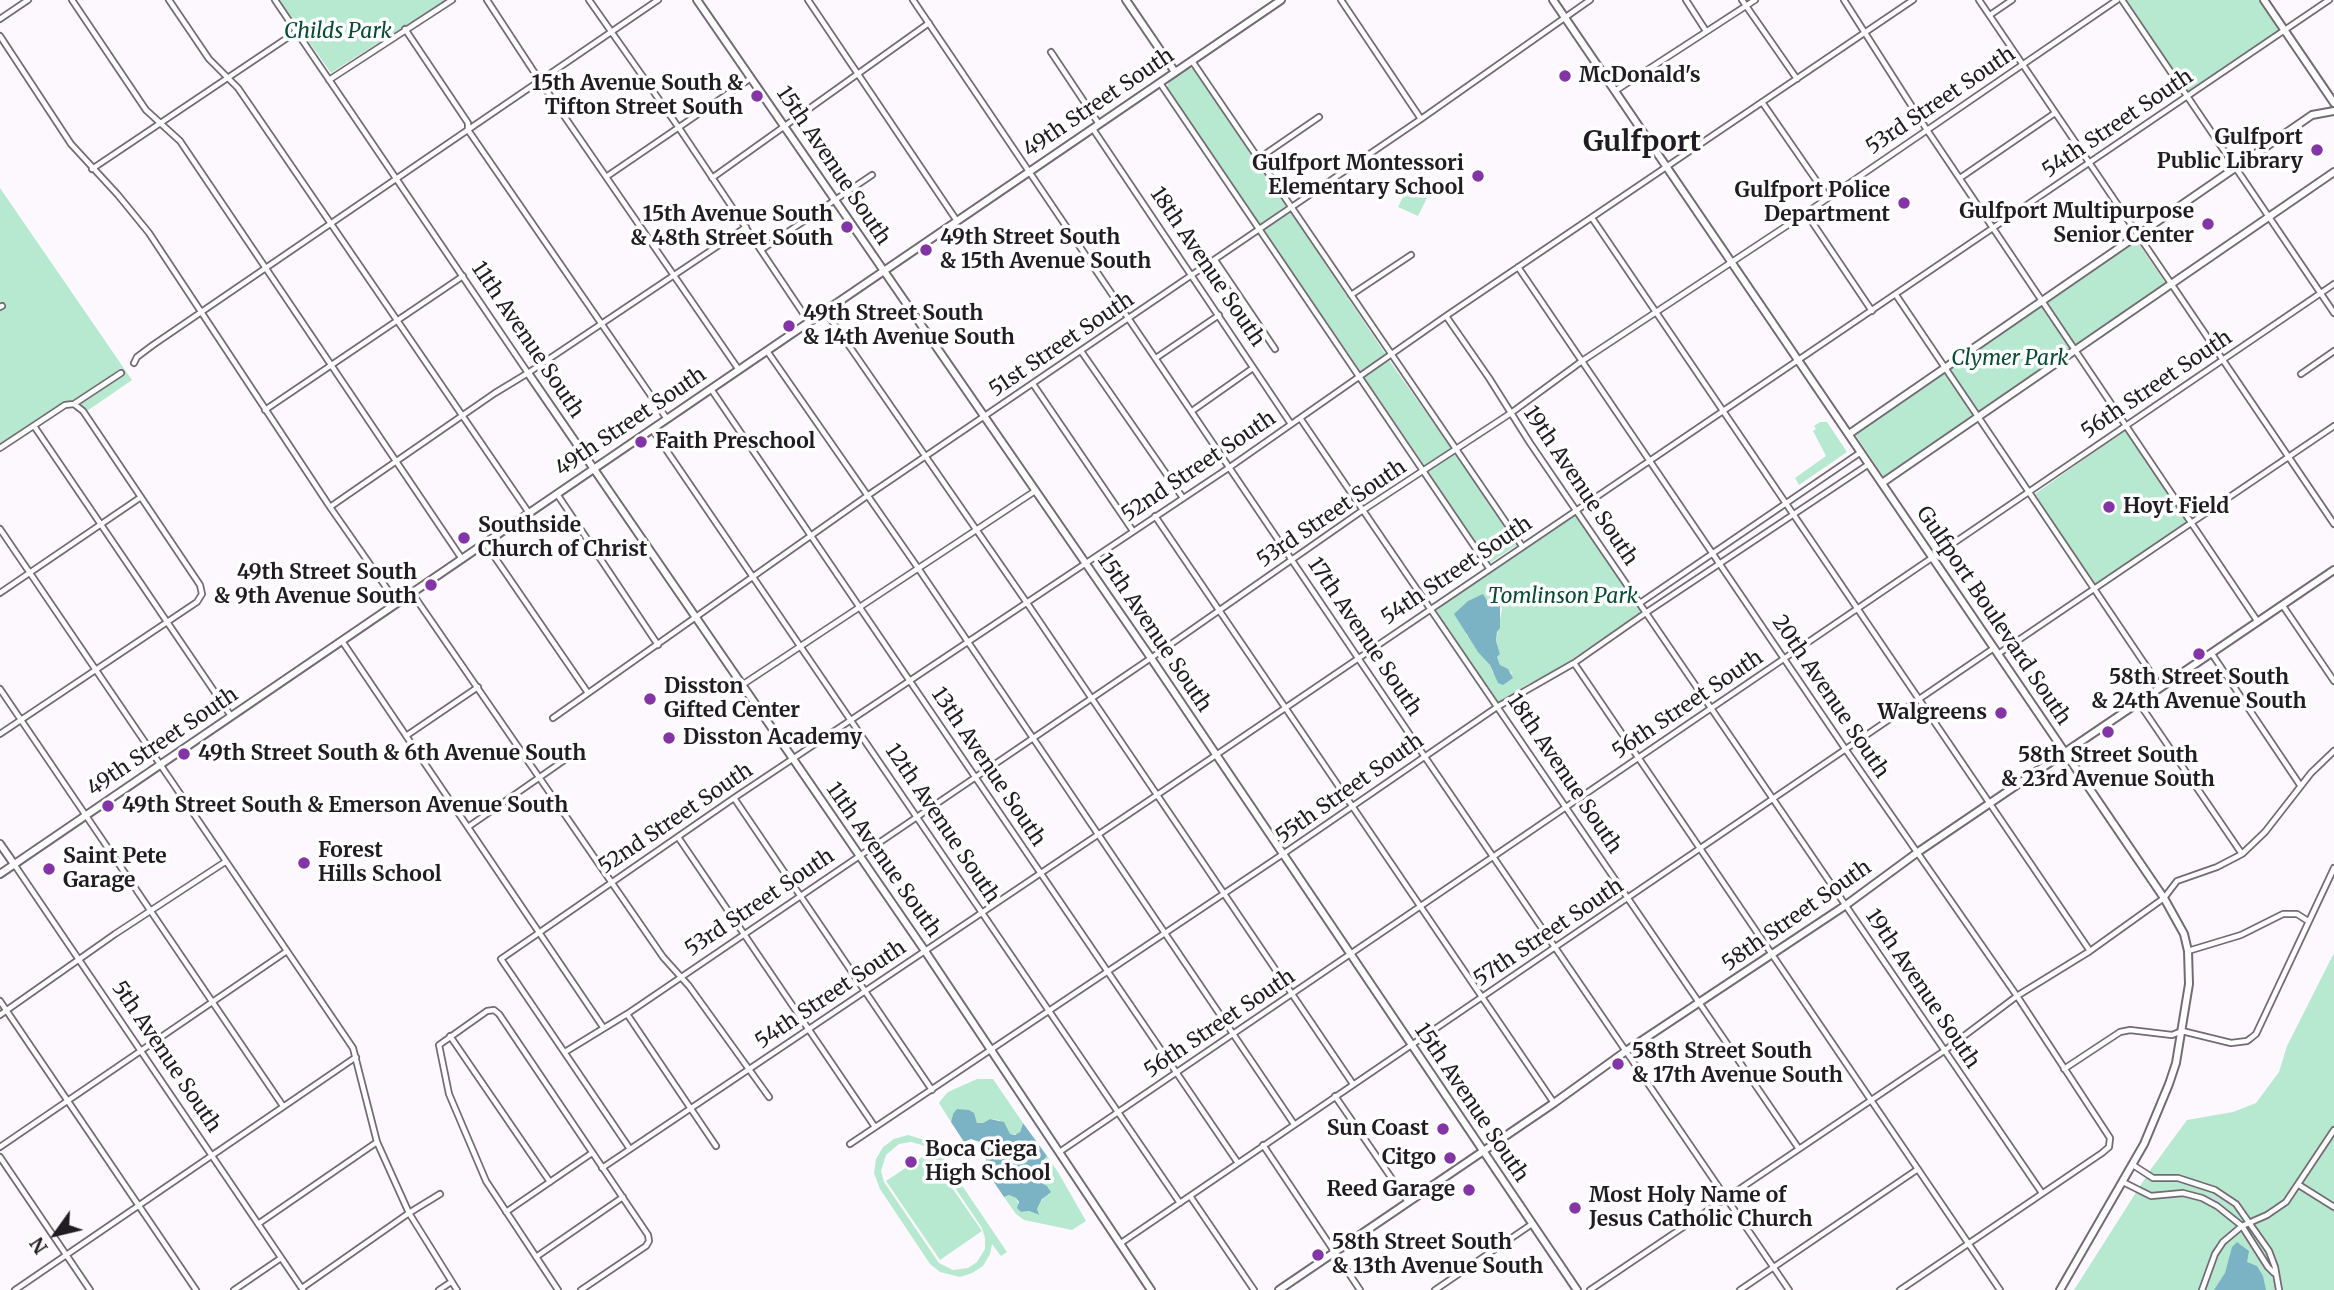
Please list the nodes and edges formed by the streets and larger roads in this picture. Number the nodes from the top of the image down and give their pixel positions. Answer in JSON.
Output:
{"nodes":[{"id":1,"x":27,"y":0,"type":"edge"},
{"id":2,"x":72,"y":0,"type":"edge"},
{"id":3,"x":169,"y":0,"type":"edge"},
{"id":4,"x":275,"y":0,"type":"edge"},
{"id":5,"x":452,"y":0,"type":"edge"},
{"id":6,"x":487,"y":0,"type":"edge"},
{"id":7,"x":589,"y":0,"type":"edge"},
{"id":8,"x":658,"y":0,"type":"edge"},
{"id":9,"x":696,"y":0,"type":"edge"},
{"id":10,"x":808,"y":0,"type":"edge"},
{"id":11,"x":913,"y":0,"type":"edge"},
{"id":12,"x":1126,"y":0,"type":"edge"},
{"id":13,"x":1281,"y":0,"type":"edge"},
{"id":14,"x":1341,"y":0,"type":"edge"},
{"id":15,"x":1553,"y":0,"type":"edge"},
{"id":16,"x":1590,"y":0,"type":"edge"},
{"id":17,"x":1686,"y":0,"type":"edge"},
{"id":18,"x":1742,"y":0,"type":"edge"},
{"id":19,"x":1755,"y":0,"type":"edge"},
{"id":20,"x":1843,"y":0,"type":"edge"},
{"id":21,"x":1913,"y":0,"type":"edge"},
{"id":22,"x":1979,"y":0,"type":"edge"},
{"id":23,"x":2012,"y":0,"type":"edge"},
{"id":24,"x":2120,"y":0,"type":"edge"},
{"id":25,"x":2264,"y":0,"type":"edge"},
{"id":26,"x":2329,"y":0,"type":"edge"},
{"id":27,"x":1746,"y":6,"type":"junction"},
{"id":28,"x":1990,"y":15,"type":"junction"},
{"id":29,"x":1565,"y":17,"type":"junction"},
{"id":30,"x":0,"y":19,"type":"edge"},
{"id":31,"x":929,"y":23,"type":"junction"},
{"id":32,"x":405,"y":29,"type":"junction"},
{"id":33,"x":1706,"y":31,"type":"junction"},
{"id":34,"x":2284,"y":31,"type":"junction"},
{"id":35,"x":296,"y":32,"type":"junction"},
{"id":36,"x":611,"y":33,"type":"junction"},
{"id":37,"x":1865,"y":33,"type":"junction"},
{"id":38,"x":0,"y":36,"type":"edge"},
{"id":39,"x":1051,"y":52,"type":"dead end"},
{"id":40,"x":1192,"y":61,"type":"junction"},
{"id":41,"x":2023,"y":65,"type":"junction"},
{"id":42,"x":1175,"y":72,"type":"junction"},
{"id":43,"x":857,"y":73,"type":"junction"},
{"id":44,"x":228,"y":78,"type":"junction"},
{"id":45,"x":751,"y":78,"type":"junction"},
{"id":46,"x":1797,"y":79,"type":"junction"},
{"id":47,"x":329,"y":80,"type":"junction"},
{"id":48,"x":540,"y":81,"type":"junction"},
{"id":49,"x":1160,"y":83,"type":"junction"},
{"id":50,"x":1615,"y":91,"type":"junction"},
{"id":51,"x":2187,"y":96,"type":"junction"},
{"id":52,"x":1762,"y":102,"type":"junction"},
{"id":53,"x":2334,"y":103,"type":"edge"},
{"id":54,"x":2334,"y":111,"type":"edge"},
{"id":55,"x":2055,"y":113,"type":"junction"},
{"id":56,"x":1319,"y":117,"type":"dead end"},
{"id":57,"x":1420,"y":119,"type":"junction"},
{"id":58,"x":160,"y":123,"type":"junction"},
{"id":59,"x":1096,"y":126,"type":"junction"},
{"id":60,"x":785,"y":127,"type":"junction"},
{"id":61,"x":679,"y":128,"type":"junction"},
{"id":62,"x":468,"y":130,"type":"junction"},
{"id":63,"x":1927,"y":130,"type":"junction"},
{"id":64,"x":1258,"y":159,"type":"junction"},
{"id":65,"x":2089,"y":162,"type":"junction"},
{"id":66,"x":1666,"y":166,"type":"junction"},
{"id":67,"x":2235,"y":168,"type":"junction"},
{"id":68,"x":92,"y":169,"type":"junction"},
{"id":69,"x":1030,"y":172,"type":"junction"},
{"id":70,"x":2334,"y":172,"type":"edge"},
{"id":71,"x":872,"y":175,"type":"dead end"},
{"id":72,"x":606,"y":177,"type":"junction"},
{"id":73,"x":396,"y":178,"type":"junction"},
{"id":74,"x":712,"y":178,"type":"junction"},
{"id":75,"x":1960,"y":178,"type":"junction"},
{"id":76,"x":1827,"y":196,"type":"junction"},
{"id":77,"x":836,"y":201,"type":"junction"},
{"id":78,"x":1291,"y":206,"type":"junction"},
{"id":79,"x":1806,"y":213,"type":"junction"},
{"id":80,"x":1592,"y":218,"type":"junction"},
{"id":81,"x":2270,"y":218,"type":"junction"},
{"id":82,"x":957,"y":221,"type":"junction"},
{"id":83,"x":332,"y":223,"type":"junction"},
{"id":84,"x":746,"y":227,"type":"junction"},
{"id":85,"x":1992,"y":227,"type":"junction"},
{"id":86,"x":1259,"y":229,"type":"junction"},
{"id":87,"x":2138,"y":234,"type":"junction"},
{"id":88,"x":761,"y":250,"type":"junction"},
{"id":89,"x":1411,"y":256,"type":"dead end"},
{"id":90,"x":1214,"y":260,"type":"junction"},
{"id":91,"x":1730,"y":261,"type":"junction"},
{"id":92,"x":266,"y":267,"type":"junction"},
{"id":93,"x":1518,"y":267,"type":"junction"},
{"id":94,"x":883,"y":271,"type":"junction"},
{"id":95,"x":674,"y":275,"type":"junction"},
{"id":96,"x":1192,"y":275,"type":"junction"},
{"id":97,"x":463,"y":276,"type":"junction"},
{"id":98,"x":2172,"y":284,"type":"junction"},
{"id":99,"x":2334,"y":284,"type":"edge"},
{"id":100,"x":2321,"y":293,"type":"junction"},
{"id":101,"x":1351,"y":295,"type":"junction"},
{"id":102,"x":1896,"y":295,"type":"junction"},
{"id":103,"x":2042,"y":302,"type":"junction"},
{"id":104,"x":825,"y":311,"type":"junction"},
{"id":105,"x":1872,"y":311,"type":"junction"},
{"id":106,"x":201,"y":312,"type":"junction"},
{"id":107,"x":1656,"y":312,"type":"junction"},
{"id":108,"x":2334,"y":313,"type":"edge"},
{"id":109,"x":1219,"y":315,"type":"junction"},
{"id":110,"x":1446,"y":316,"type":"junction"},
{"id":111,"x":1129,"y":319,"type":"junction"},
{"id":112,"x":398,"y":320,"type":"junction"},
{"id":113,"x":809,"y":322,"type":"junction"},
{"id":114,"x":602,"y":324,"type":"junction"},
{"id":115,"x":1275,"y":349,"type":"dead end"},
{"id":116,"x":767,"y":351,"type":"junction"},
{"id":117,"x":1081,"y":351,"type":"junction"},
{"id":118,"x":2076,"y":351,"type":"junction"},
{"id":119,"x":2334,"y":351,"type":"edge"},
{"id":120,"x":1390,"y":355,"type":"junction"},
{"id":121,"x":1156,"y":358,"type":"junction"},
{"id":122,"x":2223,"y":359,"type":"junction"},
{"id":123,"x":1799,"y":360,"type":"junction"},
{"id":124,"x":1582,"y":361,"type":"junction"},
{"id":125,"x":134,"y":363,"type":"dead end"},
{"id":126,"x":330,"y":365,"type":"junction"},
{"id":127,"x":1253,"y":368,"type":"junction"},
{"id":128,"x":1945,"y":369,"type":"junction"},
{"id":129,"x":739,"y":370,"type":"junction"},
{"id":130,"x":121,"y":373,"type":"dead end"},
{"id":131,"x":528,"y":373,"type":"junction"},
{"id":132,"x":2301,"y":374,"type":"dead end"},
{"id":133,"x":1360,"y":377,"type":"junction"},
{"id":134,"x":1033,"y":384,"type":"junction"},
{"id":135,"x":710,"y":389,"type":"junction"},
{"id":136,"x":74,"y":404,"type":"junction"},
{"id":137,"x":265,"y":410,"type":"junction"},
{"id":138,"x":1723,"y":410,"type":"junction"},
{"id":139,"x":1192,"y":411,"type":"junction"},
{"id":140,"x":1511,"y":413,"type":"junction"},
{"id":141,"x":463,"y":415,"type":"junction"},
{"id":142,"x":984,"y":417,"type":"junction"},
{"id":143,"x":1300,"y":418,"type":"junction"},
{"id":144,"x":667,"y":419,"type":"junction"},
{"id":145,"x":1978,"y":419,"type":"junction"},
{"id":146,"x":1292,"y":424,"type":"junction"},
{"id":147,"x":2127,"y":425,"type":"junction"},
{"id":148,"x":34,"y":426,"type":"junction"},
{"id":149,"x":2334,"y":426,"type":"edge"},
{"id":150,"x":652,"y":429,"type":"junction"},
{"id":151,"x":1849,"y":434,"type":"junction"},
{"id":152,"x":0,"y":448,"type":"edge"},
{"id":153,"x":1456,"y":449,"type":"junction"},
{"id":154,"x":1861,"y":452,"type":"junction"},
{"id":155,"x":926,"y":457,"type":"junction"},
{"id":156,"x":2289,"y":457,"type":"junction"},
{"id":157,"x":1649,"y":461,"type":"junction"},
{"id":158,"x":396,"y":462,"type":"junction"},
{"id":159,"x":1868,"y":464,"type":"junction"},
{"id":160,"x":1230,"y":467,"type":"junction"},
{"id":161,"x":593,"y":469,"type":"junction"},
{"id":162,"x":1423,"y":471,"type":"junction"},
{"id":163,"x":1882,"y":484,"type":"junction"},
{"id":164,"x":1035,"y":491,"type":"junction"},
{"id":165,"x":2029,"y":492,"type":"junction"},
{"id":166,"x":556,"y":494,"type":"junction"},
{"id":167,"x":867,"y":496,"type":"junction"},
{"id":168,"x":141,"y":497,"type":"junction"},
{"id":169,"x":1183,"y":498,"type":"junction"},
{"id":170,"x":1786,"y":503,"type":"junction"},
{"id":171,"x":330,"y":507,"type":"junction"},
{"id":172,"x":1577,"y":509,"type":"junction"},
{"id":173,"x":1363,"y":510,"type":"junction"},
{"id":174,"x":529,"y":513,"type":"junction"},
{"id":175,"x":1794,"y":515,"type":"junction"},
{"id":176,"x":1155,"y":516,"type":"junction"},
{"id":177,"x":101,"y":524,"type":"junction"},
{"id":178,"x":2192,"y":524,"type":"junction"},
{"id":179,"x":2334,"y":524,"type":"edge"},
{"id":180,"x":0,"y":529,"type":"edge"},
{"id":181,"x":976,"y":530,"type":"junction"},
{"id":182,"x":1133,"y":531,"type":"junction"},
{"id":183,"x":810,"y":537,"type":"junction"},
{"id":184,"x":485,"y":543,"type":"junction"},
{"id":185,"x":1522,"y":546,"type":"junction"},
{"id":186,"x":1713,"y":553,"type":"junction"},
{"id":187,"x":1932,"y":558,"type":"junction"},
{"id":188,"x":462,"y":559,"type":"junction"},
{"id":189,"x":1293,"y":559,"type":"junction"},
{"id":190,"x":1720,"y":563,"type":"junction"},
{"id":191,"x":1086,"y":564,"type":"junction"},
{"id":192,"x":918,"y":568,"type":"junction"},
{"id":193,"x":1489,"y":568,"type":"junction"},
{"id":194,"x":2334,"y":570,"type":"edge"},
{"id":195,"x":30,"y":573,"type":"junction"},
{"id":196,"x":753,"y":577,"type":"junction"},
{"id":197,"x":2094,"y":590,"type":"junction"},
{"id":198,"x":0,"y":593,"type":"edge"},
{"id":199,"x":412,"y":593,"type":"junction"},
{"id":200,"x":397,"y":603,"type":"junction"},
{"id":201,"x":1027,"y":603,"type":"junction"},
{"id":202,"x":1640,"y":603,"type":"junction"},
{"id":203,"x":2283,"y":606,"type":"junction"},
{"id":204,"x":860,"y":607,"type":"junction"},
{"id":205,"x":1430,"y":609,"type":"junction"},
{"id":206,"x":1857,"y":609,"type":"junction"},
{"id":207,"x":1220,"y":611,"type":"junction"},
{"id":208,"x":1647,"y":612,"type":"junction"},
{"id":209,"x":695,"y":618,"type":"junction"},
{"id":210,"x":167,"y":621,"type":"junction"},
{"id":211,"x":2258,"y":622,"type":"junction"},
{"id":212,"x":342,"y":641,"type":"junction"},
{"id":213,"x":968,"y":643,"type":"junction"},
{"id":214,"x":657,"y":645,"type":"junction"},
{"id":215,"x":802,"y":647,"type":"junction"},
{"id":216,"x":1996,"y":651,"type":"junction"},
{"id":217,"x":2211,"y":654,"type":"junction"},
{"id":218,"x":1358,"y":657,"type":"junction"},
{"id":219,"x":1151,"y":658,"type":"junction"},
{"id":220,"x":1784,"y":659,"type":"junction"},
{"id":221,"x":1574,"y":663,"type":"junction"},
{"id":222,"x":95,"y":669,"type":"junction"},
{"id":223,"x":2334,"y":681,"type":"edge"},
{"id":224,"x":912,"y":682,"type":"junction"},
{"id":225,"x":742,"y":685,"type":"junction"},
{"id":226,"x":478,"y":687,"type":"junction"},
{"id":227,"x":2161,"y":688,"type":"junction"},
{"id":228,"x":0,"y":689,"type":"edge"},
{"id":229,"x":588,"y":693,"type":"junction"},
{"id":230,"x":1091,"y":698,"type":"junction"},
{"id":231,"x":1919,"y":699,"type":"junction"},
{"id":232,"x":2139,"y":703,"type":"junction"},
{"id":233,"x":1284,"y":707,"type":"junction"},
{"id":234,"x":1497,"y":707,"type":"junction"},
{"id":235,"x":1712,"y":707,"type":"junction"},
{"id":236,"x":231,"y":716,"type":"junction"},
{"id":237,"x":553,"y":718,"type":"dead end"},
{"id":238,"x":21,"y":720,"type":"junction"},
{"id":239,"x":853,"y":720,"type":"junction"},
{"id":240,"x":0,"y":734,"type":"edge"},
{"id":241,"x":406,"y":736,"type":"junction"},
{"id":242,"x":1032,"y":737,"type":"junction"},
{"id":243,"x":1846,"y":750,"type":"junction"},
{"id":244,"x":2334,"y":751,"type":"edge"},
{"id":245,"x":576,"y":752,"type":"dead end"},
{"id":246,"x":2065,"y":754,"type":"junction"},
{"id":247,"x":1216,"y":755,"type":"junction"},
{"id":248,"x":1425,"y":757,"type":"junction"},
{"id":249,"x":1639,"y":758,"type":"junction"},
{"id":250,"x":793,"y":759,"type":"junction"},
{"id":251,"x":160,"y":765,"type":"junction"},
{"id":252,"x":976,"y":776,"type":"junction"},
{"id":253,"x":540,"y":777,"type":"junction"},
{"id":254,"x":2300,"y":785,"type":"junction"},
{"id":255,"x":1157,"y":796,"type":"junction"},
{"id":256,"x":734,"y":798,"type":"junction"},
{"id":257,"x":1774,"y":799,"type":"junction"},
{"id":258,"x":1991,"y":805,"type":"junction"},
{"id":259,"x":1352,"y":806,"type":"junction"},
{"id":260,"x":1566,"y":807,"type":"junction"},
{"id":261,"x":86,"y":816,"type":"junction"},
{"id":262,"x":918,"y":816,"type":"junction"},
{"id":263,"x":468,"y":827,"type":"junction"},
{"id":264,"x":1099,"y":834,"type":"junction"},
{"id":265,"x":678,"y":837,"type":"junction"},
{"id":266,"x":0,"y":844,"type":"edge"},
{"id":267,"x":1701,"y":849,"type":"junction"},
{"id":268,"x":1918,"y":852,"type":"junction"},
{"id":269,"x":1283,"y":854,"type":"junction"},
{"id":270,"x":2242,"y":854,"type":"junction"},
{"id":271,"x":859,"y":856,"type":"junction"},
{"id":272,"x":1494,"y":856,"type":"junction"},
{"id":273,"x":225,"y":862,"type":"junction"},
{"id":274,"x":14,"y":864,"type":"junction"},
{"id":275,"x":2334,"y":868,"type":"edge"},
{"id":276,"x":1040,"y":873,"type":"junction"},
{"id":277,"x":0,"y":874,"type":"edge"},
{"id":278,"x":611,"y":883,"type":"junction"},
{"id":279,"x":1224,"y":894,"type":"junction"},
{"id":280,"x":802,"y":895,"type":"junction"},
{"id":281,"x":1628,"y":898,"type":"junction"},
{"id":282,"x":2164,"y":898,"type":"junction"},
{"id":283,"x":1846,"y":905,"type":"junction"},
{"id":284,"x":1420,"y":906,"type":"junction"},
{"id":285,"x":151,"y":910,"type":"junction"},
{"id":286,"x":982,"y":912,"type":"junction"},
{"id":287,"x":2308,"y":921,"type":"junction"},
{"id":288,"x":538,"y":932,"type":"junction"},
{"id":289,"x":1166,"y":933,"type":"junction"},
{"id":290,"x":744,"y":934,"type":"junction"},
{"id":291,"x":1556,"y":948,"type":"junction"},
{"id":292,"x":287,"y":951,"type":"junction"},
{"id":293,"x":925,"y":951,"type":"junction"},
{"id":294,"x":2090,"y":951,"type":"junction"},
{"id":295,"x":2188,"y":951,"type":"junction"},
{"id":296,"x":1350,"y":954,"type":"junction"},
{"id":297,"x":1772,"y":955,"type":"junction"},
{"id":298,"x":80,"y":961,"type":"junction"},
{"id":299,"x":1108,"y":972,"type":"junction"},
{"id":300,"x":681,"y":975,"type":"junction"},
{"id":301,"x":866,"y":991,"type":"junction"},
{"id":302,"x":1292,"y":994,"type":"junction"},
{"id":303,"x":2017,"y":996,"type":"junction"},
{"id":304,"x":1482,"y":998,"type":"junction"},
{"id":305,"x":0,"y":1001,"type":"edge"},
{"id":306,"x":212,"y":1002,"type":"junction"},
{"id":307,"x":1700,"y":1004,"type":"junction"},
{"id":308,"x":7,"y":1011,"type":"junction"},
{"id":309,"x":1049,"y":1011,"type":"junction"},
{"id":310,"x":627,"y":1014,"type":"junction"},
{"id":311,"x":0,"y":1015,"type":"edge"},
{"id":312,"x":603,"y":1027,"type":"junction"},
{"id":313,"x":808,"y":1029,"type":"junction"},
{"id":314,"x":2182,"y":1031,"type":"junction"},
{"id":315,"x":1233,"y":1034,"type":"junction"},
{"id":316,"x":450,"y":1036,"type":"junction"},
{"id":317,"x":1411,"y":1045,"type":"junction"},
{"id":318,"x":991,"y":1050,"type":"junction"},
{"id":319,"x":141,"y":1051,"type":"junction"},
{"id":320,"x":1626,"y":1051,"type":"junction"},
{"id":321,"x":1944,"y":1051,"type":"junction"},
{"id":322,"x":565,"y":1052,"type":"junction"},
{"id":323,"x":356,"y":1057,"type":"junction"},
{"id":324,"x":749,"y":1069,"type":"junction"},
{"id":325,"x":2064,"y":1069,"type":"junction"},
{"id":326,"x":1176,"y":1073,"type":"junction"},
{"id":327,"x":1353,"y":1084,"type":"junction"},
{"id":328,"x":932,"y":1090,"type":"junction"},
{"id":329,"x":1335,"y":1096,"type":"junction"},
{"id":330,"x":769,"y":1097,"type":"dead end"},
{"id":331,"x":1871,"y":1100,"type":"junction"},
{"id":332,"x":68,"y":1101,"type":"junction"},
{"id":333,"x":1554,"y":1103,"type":"junction"},
{"id":334,"x":283,"y":1106,"type":"junction"},
{"id":335,"x":691,"y":1109,"type":"junction"},
{"id":336,"x":1119,"y":1112,"type":"junction"},
{"id":337,"x":1294,"y":1124,"type":"junction"},
{"id":338,"x":875,"y":1127,"type":"junction"},
{"id":339,"x":2334,"y":1130,"type":"edge"},
{"id":340,"x":377,"y":1142,"type":"junction"},
{"id":341,"x":850,"y":1144,"type":"dead end"},
{"id":342,"x":1263,"y":1145,"type":"junction"},
{"id":343,"x":716,"y":1146,"type":"dead end"},
{"id":344,"x":0,"y":1147,"type":"edge"},
{"id":345,"x":630,"y":1149,"type":"junction"},
{"id":346,"x":1799,"y":1149,"type":"junction"},
{"id":347,"x":1061,"y":1151,"type":"junction"},
{"id":348,"x":1482,"y":1152,"type":"junction"},
{"id":349,"x":592,"y":1153,"type":"junction"},
{"id":350,"x":212,"y":1156,"type":"junction"},
{"id":351,"x":0,"y":1157,"type":"edge"},
{"id":352,"x":1238,"y":1163,"type":"junction"},
{"id":353,"x":2133,"y":1165,"type":"junction"},
{"id":354,"x":602,"y":1168,"type":"junction"},
{"id":355,"x":1918,"y":1169,"type":"junction"},
{"id":356,"x":550,"y":1182,"type":"junction"},
{"id":357,"x":2123,"y":1182,"type":"junction"},
{"id":358,"x":2300,"y":1185,"type":"junction"},
{"id":359,"x":2042,"y":1193,"type":"junction"},
{"id":360,"x":440,"y":1194,"type":"dead end"},
{"id":361,"x":1190,"y":1196,"type":"junction"},
{"id":362,"x":623,"y":1197,"type":"junction"},
{"id":363,"x":1726,"y":1198,"type":"junction"},
{"id":364,"x":2202,"y":1198,"type":"junction"},
{"id":365,"x":2211,"y":1199,"type":"tunnel mouth"},
{"id":366,"x":2218,"y":1202,"type":"tunnel mouth"},
{"id":367,"x":1180,"y":1203,"type":"junction"},
{"id":368,"x":1408,"y":1203,"type":"junction"},
{"id":369,"x":139,"y":1206,"type":"junction"},
{"id":370,"x":2334,"y":1207,"type":"edge"},
{"id":371,"x":2225,"y":1211,"type":"junction"},
{"id":372,"x":506,"y":1212,"type":"junction"},
{"id":373,"x":409,"y":1213,"type":"junction"},
{"id":374,"x":2250,"y":1222,"type":"junction"},
{"id":375,"x":258,"y":1224,"type":"junction"},
{"id":376,"x":1532,"y":1224,"type":"junction"},
{"id":377,"x":2242,"y":1226,"type":"junction"},
{"id":378,"x":1121,"y":1243,"type":"junction"},
{"id":379,"x":1968,"y":1243,"type":"junction"},
{"id":380,"x":1335,"y":1252,"type":"junction"},
{"id":381,"x":66,"y":1255,"type":"junction"},
{"id":382,"x":536,"y":1257,"type":"junction"},
{"id":383,"x":281,"y":1258,"type":"junction"},
{"id":384,"x":1774,"y":1268,"type":"junction"},
{"id":385,"x":2274,"y":1273,"type":"junction"},
{"id":386,"x":451,"y":1282,"type":"junction"},
{"id":387,"x":302,"y":1289,"type":"edge"},
{"id":388,"x":15,"y":1290,"type":"edge"},
{"id":389,"x":90,"y":1290,"type":"edge"},
{"id":390,"x":196,"y":1290,"type":"edge"},
{"id":391,"x":234,"y":1290,"type":"edge"},
{"id":392,"x":439,"y":1290,"type":"edge"},
{"id":393,"x":457,"y":1290,"type":"edge"},
{"id":394,"x":558,"y":1290,"type":"edge"},
{"id":395,"x":581,"y":1290,"type":"edge"},
{"id":396,"x":1151,"y":1290,"type":"edge"},
{"id":397,"x":1254,"y":1290,"type":"edge"},
{"id":398,"x":1279,"y":1290,"type":"edge"},
{"id":399,"x":1360,"y":1290,"type":"edge"},
{"id":400,"x":1435,"y":1290,"type":"edge"},
{"id":401,"x":1577,"y":1290,"type":"edge"},
{"id":402,"x":1590,"y":1290,"type":"edge"},
{"id":403,"x":1740,"y":1290,"type":"edge"},
{"id":404,"x":1789,"y":1290,"type":"edge"},
{"id":405,"x":1900,"y":1290,"type":"edge"},
{"id":406,"x":2000,"y":1290,"type":"edge"},
{"id":407,"x":2060,"y":1290,"type":"edge"},
{"id":408,"x":2202,"y":1290,"type":"edge"},
{"id":409,"x":2278,"y":1290,"type":"edge"}],
"edges":[{"from":1,"to":30,"type":"street"},
{"from":2,"to":58,"type":"street"},
{"from":3,"to":44,"type":"street"},
{"from":4,"to":35,"type":"street","name":"11th Avenue South"},
{"from":5,"to":32,"type":"street"},
{"from":6,"to":48,"type":"street"},
{"from":7,"to":36,"type":"street"},
{"from":8,"to":36,"type":"street"},
{"from":9,"to":45,"type":"street","name":"15th Avenue South"},
{"from":10,"to":43,"type":"street"},
{"from":11,"to":31,"type":"street","name":"17th Avenue South"},
{"from":12,"to":42,"type":"street"},
{"from":13,"to":40,"type":"street","name":"49th Street South"},
{"from":14,"to":57,"type":"street"},
{"from":15,"to":29,"type":"street","name":"Gulfport Boulevard South"},
{"from":16,"to":29,"type":"street","name":"51st Street South"},
{"from":17,"to":33,"type":"street"},
{"from":18,"to":27,"type":"street"},
{"from":19,"to":27,"type":"street"},
{"from":20,"to":37,"type":"street"},
{"from":21,"to":37,"type":"street","name":"52nd Street South"},
{"from":22,"to":28,"type":"street"},
{"from":23,"to":28,"type":"street"},
{"from":24,"to":41,"type":"street","name":"53rd Street South"},
{"from":24,"to":51,"type":"street"},
{"from":25,"to":34,"type":"street"},
{"from":26,"to":34,"type":"street","name":"54th Street South"},
{"from":27,"to":33,"type":"street"},
{"from":27,"to":46,"type":"street"},
{"from":28,"to":41,"type":"street"},
{"from":29,"to":50,"type":"street","name":"Gulfport Boulevard South"},
{"from":29,"to":57,"type":"street","name":"51st Street South"},
{"from":31,"to":43,"type":"street"},
{"from":31,"to":69,"type":"street","name":"17th Avenue South"},
{"from":32,"to":47,"type":"street"},
{"from":32,"to":62,"type":"street"},
{"from":33,"to":50,"type":"street"},
{"from":34,"to":51,"type":"street","name":"54th Street South"},
{"from":34,"to":53,"type":"street"},
{"from":35,"to":44,"type":"street"},
{"from":35,"to":47,"type":"street","name":"11th Avenue South"},
{"from":36,"to":48,"type":"street"},
{"from":36,"to":61,"type":"street"},
{"from":37,"to":46,"type":"street","name":"52nd Street South"},
{"from":37,"to":63,"type":"street"},
{"from":38,"to":68,"type":"street"},
{"from":39,"to":59,"type":"street","name":"18th Avenue South"},
{"from":40,"to":42,"type":"street","name":"49th Street South"},
{"from":40,"to":64,"type":"street"},
{"from":41,"to":55,"type":"street"},
{"from":41,"to":63,"type":"street","name":"53rd Street South"},
{"from":42,"to":49,"type":"street","name":"49th Street South"},
{"from":43,"to":60,"type":"street"},
{"from":43,"to":82,"type":"street"},
{"from":44,"to":58,"type":"street"},
{"from":44,"to":83,"type":"street"},
{"from":45,"to":60,"type":"street","name":"15th Avenue South"},
{"from":45,"to":61,"type":"street"},
{"from":46,"to":52,"type":"street","name":"52nd Street South"},
{"from":47,"to":73,"type":"street","name":"11th Avenue South"},
{"from":48,"to":62,"type":"street"},
{"from":48,"to":72,"type":"street"},
{"from":49,"to":59,"type":"street","name":"49th Street South"},
{"from":49,"to":86,"type":"street"},
{"from":50,"to":66,"type":"street","name":"Gulfport Boulevard South"},
{"from":51,"to":65,"type":"street","name":"54th Street South"},
{"from":51,"to":67,"type":"street"},
{"from":52,"to":66,"type":"street","name":"52nd Street South"},
{"from":52,"to":76,"type":"street"},
{"from":54,"to":67,"type":"street"},
{"from":55,"to":65,"type":"street"},
{"from":55,"to":75,"type":"street"},
{"from":56,"to":64,"type":"street"},
{"from":57,"to":78,"type":"street","name":"51st Street South"},
{"from":58,"to":68,"type":"street"},
{"from":58,"to":92,"type":"street"},
{"from":59,"to":69,"type":"street","name":"49th Street South"},
{"from":59,"to":96,"type":"street","name":"18th Avenue South"},
{"from":60,"to":74,"type":"street"},
{"from":60,"to":77,"type":"street","name":"15th Avenue South"},
{"from":61,"to":72,"type":"street"},
{"from":61,"to":74,"type":"street"},
{"from":62,"to":73,"type":"street"},
{"from":62,"to":114,"type":"street"},
{"from":63,"to":75,"type":"street"},
{"from":63,"to":76,"type":"street","name":"53rd Street South"},
{"from":64,"to":78,"type":"street"},
{"from":65,"to":85,"type":"street","name":"54th Street South"},
{"from":65,"to":87,"type":"street"},
{"from":66,"to":80,"type":"street","name":"52nd Street South"},
{"from":66,"to":91,"type":"street","name":"Gulfport Boulevard South"},
{"from":67,"to":81,"type":"street"},
{"from":67,"to":87,"type":"street"},
{"from":68,"to":106,"type":"street"},
{"from":69,"to":82,"type":"street","name":"49th Street South"},
{"from":69,"to":111,"type":"street","name":"17th Avenue South"},
{"from":70,"to":81,"type":"street"},
{"from":71,"to":77,"type":"street"},
{"from":72,"to":95,"type":"street"},
{"from":73,"to":83,"type":"street"},
{"from":73,"to":97,"type":"street","name":"11th Avenue South"},
{"from":74,"to":84,"type":"street"},
{"from":75,"to":85,"type":"street"},
{"from":76,"to":79,"type":"street","name":"53rd Street South"},
{"from":77,"to":88,"type":"street"},
{"from":77,"to":94,"type":"street","name":"15th Avenue South"},
{"from":78,"to":86,"type":"street","name":"51st Street South"},
{"from":78,"to":101,"type":"street"},
{"from":79,"to":91,"type":"street","name":"53rd Street South"},
{"from":79,"to":105,"type":"street"},
{"from":80,"to":93,"type":"street","name":"52nd Street South"},
{"from":80,"to":107,"type":"street"},
{"from":81,"to":98,"type":"street"},
{"from":81,"to":100,"type":"street"},
{"from":82,"to":94,"type":"street","name":"49th Street South"},
{"from":83,"to":92,"type":"street"},
{"from":83,"to":112,"type":"street"},
{"from":84,"to":88,"type":"street"},
{"from":84,"to":95,"type":"street"},
{"from":85,"to":102,"type":"street","name":"54th Street South"},
{"from":85,"to":103,"type":"street"},
{"from":86,"to":90,"type":"street","name":"51st Street South"},
{"from":86,"to":133,"type":"street"},
{"from":87,"to":98,"type":"street"},
{"from":87,"to":103,"type":"street"},
{"from":88,"to":113,"type":"street"},
{"from":89,"to":101,"type":"street"},
{"from":90,"to":96,"type":"street","name":"51st Street South"},
{"from":90,"to":115,"type":"street"},
{"from":91,"to":107,"type":"street","name":"53rd Street South"},
{"from":91,"to":123,"type":"street","name":"Gulfport Boulevard South"},
{"from":92,"to":106,"type":"street"},
{"from":92,"to":126,"type":"street"},
{"from":93,"to":110,"type":"street","name":"52nd Street South"},
{"from":93,"to":124,"type":"street","name":"20th Avenue South"},
{"from":94,"to":104,"type":"street","name":"49th Street South"},
{"from":94,"to":142,"type":"street","name":"15th Avenue South"},
{"from":95,"to":114,"type":"street"},
{"from":95,"to":129,"type":"street"},
{"from":96,"to":109,"type":"street","name":"18th Avenue South"},
{"from":96,"to":111,"type":"street","name":"51st Street South"},
{"from":97,"to":112,"type":"street"},
{"from":97,"to":131,"type":"street","name":"11th Avenue South"},
{"from":98,"to":118,"type":"street"},
{"from":98,"to":122,"type":"street"},
{"from":99,"to":100,"type":"street","name":"56th Street South"},
{"from":100,"to":108,"type":"street"},
{"from":100,"to":122,"type":"street","name":"56th Street South"},
{"from":101,"to":120,"type":"street"},
{"from":102,"to":105,"type":"street","name":"54th Street South"},
{"from":102,"to":128,"type":"street"},
{"from":103,"to":118,"type":"street"},
{"from":103,"to":128,"type":"street"},
{"from":104,"to":113,"type":"street","name":"49th Street South"},
{"from":104,"to":155,"type":"street"},
{"from":105,"to":123,"type":"street","name":"54th Street South"},
{"from":106,"to":125,"type":"street"},
{"from":106,"to":137,"type":"street"},
{"from":107,"to":124,"type":"street","name":"53rd Street South"},
{"from":107,"to":138,"type":"street"},
{"from":109,"to":121,"type":"street"},
{"from":109,"to":127,"type":"street","name":"18th Avenue South"},
{"from":110,"to":120,"type":"street","name":"52nd Street South"},
{"from":110,"to":140,"type":"street","name":"19th Avenue South"},
{"from":111,"to":117,"type":"street","name":"51st Street South"},
{"from":111,"to":121,"type":"street","name":"17th Avenue South"},
{"from":112,"to":126,"type":"street"},
{"from":112,"to":141,"type":"street"},
{"from":113,"to":116,"type":"street","name":"49th Street South"},
{"from":114,"to":131,"type":"street"},
{"from":114,"to":144,"type":"street"},
{"from":116,"to":129,"type":"street","name":"49th Street South"},
{"from":116,"to":167,"type":"street"},
{"from":117,"to":134,"type":"street","name":"51st Street South"},
{"from":117,"to":169,"type":"street"},
{"from":118,"to":145,"type":"street"},
{"from":118,"to":147,"type":"street"},
{"from":119,"to":132,"type":"street"},
{"from":120,"to":133,"type":"street","name":"52nd Street South"},
{"from":120,"to":153,"type":"street"},
{"from":121,"to":139,"type":"street","name":"17th Avenue South"},
{"from":122,"to":147,"type":"street","name":"56th Street South"},
{"from":122,"to":156,"type":"street"},
{"from":123,"to":138,"type":"street","name":"54th Street South"},
{"from":123,"to":151,"type":"street","name":"Gulfport Boulevard South"},
{"from":124,"to":140,"type":"street","name":"53rd Street South"},
{"from":124,"to":157,"type":"street","name":"20th Avenue South"},
{"from":126,"to":137,"type":"street"},
{"from":126,"to":158,"type":"street"},
{"from":127,"to":139,"type":"street"},
{"from":127,"to":146,"type":"street","name":"18th Avenue South"},
{"from":128,"to":145,"type":"street"},
{"from":128,"to":151,"type":"street"},
{"from":129,"to":135,"type":"street","name":"49th Street South"},
{"from":130,"to":136,"type":"street"},
{"from":131,"to":141,"type":"street"},
{"from":131,"to":161,"type":"street","name":"11th Avenue South"},
{"from":133,"to":143,"type":"street","name":"52nd Street South"},
{"from":133,"to":162,"type":"street"},
{"from":134,"to":142,"type":"street","name":"51st Street South"},
{"from":134,"to":182,"type":"street"},
{"from":135,"to":144,"type":"street","name":"49th Street South"},
{"from":135,"to":183,"type":"street","name":"13th Avenue South"},
{"from":136,"to":148,"type":"street"},
{"from":136,"to":168,"type":"street"},
{"from":137,"to":171,"type":"street"},
{"from":138,"to":157,"type":"street","name":"54th Street South"},
{"from":138,"to":170,"type":"street"},
{"from":139,"to":160,"type":"street","name":"17th Avenue South"},
{"from":140,"to":153,"type":"street","name":"53rd Street South"},
{"from":140,"to":172,"type":"street","name":"19th Avenue South"},
{"from":141,"to":158,"type":"street"},
{"from":141,"to":174,"type":"street"},
{"from":142,"to":155,"type":"street","name":"51st Street South"},
{"from":142,"to":164,"type":"street","name":"15th Avenue South"},
{"from":143,"to":146,"type":"street","name":"52nd Street South"},
{"from":143,"to":173,"type":"street","name":"18th Avenue South"},
{"from":144,"to":150,"type":"street","name":"49th Street South"},
{"from":145,"to":163,"type":"street"},
{"from":145,"to":165,"type":"street"},
{"from":146,"to":160,"type":"street","name":"52nd Street South"},
{"from":147,"to":165,"type":"street","name":"56th Street South"},
{"from":147,"to":178,"type":"street"},
{"from":148,"to":152,"type":"street"},
{"from":148,"to":177,"type":"street"},
{"from":149,"to":156,"type":"street","name":"57th Street South"},
{"from":150,"to":161,"type":"street","name":"49th Street South"},
{"from":150,"to":196,"type":"street","name":"12th Avenue South"},
{"from":151,"to":154,"type":"street","name":"Gulfport Boulevard South"},
{"from":153,"to":162,"type":"street","name":"53rd Street South"},
{"from":153,"to":185,"type":"street"},
{"from":154,"to":159,"type":"street","name":"Gulfport Boulevard South"},
{"from":154,"to":170,"type":"street"},
{"from":155,"to":167,"type":"street","name":"51st Street South"},
{"from":155,"to":181,"type":"street"},
{"from":156,"to":178,"type":"street","name":"57th Street South"},
{"from":156,"to":179,"type":"street"},
{"from":157,"to":172,"type":"street","name":"54th Street South"},
{"from":157,"to":186,"type":"street","name":"20th Avenue South"},
{"from":158,"to":171,"type":"street"},
{"from":158,"to":188,"type":"street"},
{"from":159,"to":163,"type":"street","name":"Gulfport Boulevard South"},
{"from":159,"to":175,"type":"street","name":"55th Street South"},
{"from":160,"to":169,"type":"street","name":"52nd Street South"},
{"from":160,"to":189,"type":"street","name":"17th Avenue South"},
{"from":161,"to":166,"type":"street","name":"49th Street South"},
{"from":161,"to":209,"type":"street","name":"11th Avenue South"},
{"from":162,"to":173,"type":"street","name":"53rd Street South"},
{"from":162,"to":193,"type":"street"},
{"from":163,"to":187,"type":"street","name":"Gulfport Boulevard South"},
{"from":164,"to":181,"type":"street"},
{"from":164,"to":191,"type":"street","name":"15th Avenue South"},
{"from":165,"to":187,"type":"street","name":"56th Street South"},
{"from":165,"to":197,"type":"street"},
{"from":166,"to":174,"type":"street","name":"49th Street South"},
{"from":166,"to":214,"type":"street"},
{"from":167,"to":183,"type":"street","name":"51st Street South"},
{"from":167,"to":192,"type":"street"},
{"from":168,"to":177,"type":"street"},
{"from":168,"to":210,"type":"street"},
{"from":169,"to":176,"type":"street","name":"52nd Street South"},
{"from":170,"to":175,"type":"street"},
{"from":170,"to":186,"type":"street"},
{"from":171,"to":200,"type":"street"},
{"from":172,"to":185,"type":"street","name":"54th Street South"},
{"from":172,"to":202,"type":"street","name":"19th Avenue South"},
{"from":173,"to":189,"type":"street","name":"53rd Street South"},
{"from":173,"to":205,"type":"street","name":"18th Avenue South"},
{"from":174,"to":184,"type":"street","name":"49th Street South"},
{"from":175,"to":190,"type":"street","name":"55th Street South"},
{"from":175,"to":206,"type":"street"},
{"from":176,"to":182,"type":"street","name":"52nd Street South"},
{"from":176,"to":207,"type":"street"},
{"from":177,"to":195,"type":"street"},
{"from":177,"to":210,"type":"street"},
{"from":178,"to":197,"type":"street","name":"57th Street South"},
{"from":178,"to":211,"type":"street"},
{"from":180,"to":195,"type":"street"},
{"from":181,"to":192,"type":"street"},
{"from":181,"to":201,"type":"street"},
{"from":182,"to":191,"type":"street","name":"52nd Street South"},
{"from":183,"to":196,"type":"street","name":"51st Street South"},
{"from":183,"to":204,"type":"street","name":"13th Avenue South"},
{"from":184,"to":188,"type":"street","name":"49th Street South"},
{"from":184,"to":229,"type":"street"},
{"from":185,"to":193,"type":"street","name":"54th Street South"},
{"from":186,"to":190,"type":"street","name":"20th Avenue South"},
{"from":186,"to":202,"type":"street"},
{"from":187,"to":206,"type":"street","name":"56th Street South"},
{"from":187,"to":216,"type":"street","name":"Gulfport Boulevard South"},
{"from":188,"to":199,"type":"street","name":"49th Street South"},
{"from":189,"to":207,"type":"street","name":"53rd Street South"},
{"from":189,"to":218,"type":"street","name":"17th Avenue South"},
{"from":190,"to":208,"type":"street","name":"55th Street South"},
{"from":190,"to":220,"type":"street","name":"20th Avenue South"},
{"from":191,"to":201,"type":"street","name":"52nd Street South"},
{"from":191,"to":219,"type":"street","name":"15th Avenue South"},
{"from":192,"to":204,"type":"street"},
{"from":192,"to":213,"type":"street"},
{"from":193,"to":205,"type":"street","name":"54th Street South"},
{"from":194,"to":203,"type":"street","name":"58th Street South"},
{"from":195,"to":198,"type":"street"},
{"from":195,"to":222,"type":"street"},
{"from":196,"to":209,"type":"street","name":"51st Street South"},
{"from":196,"to":215,"type":"street","name":"12th Avenue South"},
{"from":197,"to":216,"type":"street","name":"57th Street South"},
{"from":197,"to":227,"type":"street"},
{"from":199,"to":200,"type":"street","name":"49th Street South"},
{"from":199,"to":226,"type":"street"},
{"from":200,"to":212,"type":"street","name":"49th Street South"},
{"from":201,"to":213,"type":"street","name":"52nd Street South"},
{"from":201,"to":230,"type":"street"},
{"from":202,"to":208,"type":"street","name":"19th Avenue South"},
{"from":203,"to":211,"type":"street","name":"58th Street South"},
{"from":203,"to":223,"type":"street"},
{"from":204,"to":215,"type":"street"},
{"from":204,"to":224,"type":"street","name":"13th Avenue South"},
{"from":205,"to":218,"type":"street","name":"54th Street South"},
{"from":205,"to":234,"type":"street","name":"18th Avenue South"},
{"from":206,"to":220,"type":"street","name":"56th Street South"},
{"from":206,"to":231,"type":"street"},
{"from":207,"to":219,"type":"street","name":"53rd Street South"},
{"from":207,"to":233,"type":"street"},
{"from":208,"to":221,"type":"street","name":"55th Street South"},
{"from":208,"to":235,"type":"street","name":"19th Avenue South"},
{"from":209,"to":214,"type":"street","name":"51st Street South"},
{"from":209,"to":225,"type":"street","name":"11th Avenue South"},
{"from":210,"to":222,"type":"street"},
{"from":210,"to":236,"type":"street"},
{"from":211,"to":217,"type":"street","name":"58th Street South"},
{"from":212,"to":236,"type":"street","name":"49th Street South"},
{"from":212,"to":241,"type":"street"},
{"from":213,"to":224,"type":"street","name":"52nd Street South"},
{"from":213,"to":242,"type":"street"},
{"from":214,"to":229,"type":"street","name":"51st Street South"},
{"from":215,"to":225,"type":"street"},
{"from":215,"to":239,"type":"street","name":"12th Avenue South"},
{"from":216,"to":231,"type":"street","name":"57th Street South"},
{"from":216,"to":246,"type":"street","name":"Gulfport Boulevard South"},
{"from":217,"to":227,"type":"street","name":"58th Street South"},
{"from":217,"to":254,"type":"street"},
{"from":218,"to":233,"type":"street","name":"54th Street South"},
{"from":218,"to":248,"type":"street","name":"17th Avenue South"},
{"from":219,"to":230,"type":"street","name":"53rd Street South"},
{"from":219,"to":247,"type":"street","name":"15th Avenue South"},
{"from":220,"to":235,"type":"street","name":"56th Street South"},
{"from":220,"to":243,"type":"street","name":"20th Avenue South"},
{"from":221,"to":234,"type":"street","name":"55th Street South"},
{"from":221,"to":249,"type":"street"},
{"from":222,"to":238,"type":"street"},
{"from":222,"to":251,"type":"street"},
{"from":224,"to":239,"type":"street","name":"52nd Street South"},
{"from":224,"to":252,"type":"street","name":"13th Avenue South"},
{"from":225,"to":250,"type":"street","name":"11th Avenue South"},
{"from":226,"to":241,"type":"street"},
{"from":226,"to":253,"type":"street"},
{"from":227,"to":232,"type":"street","name":"58th Street South"},
{"from":228,"to":238,"type":"street"},
{"from":229,"to":237,"type":"street","name":"51st Street South"},
{"from":230,"to":242,"type":"street","name":"53rd Street South"},
{"from":230,"to":255,"type":"street"},
{"from":231,"to":243,"type":"street","name":"57th Street South"},
{"from":231,"to":258,"type":"street"},
{"from":232,"to":246,"type":"street","name":"58th Street South"},
{"from":232,"to":270,"type":"street"},
{"from":233,"to":247,"type":"street","name":"54th Street South"},
{"from":233,"to":259,"type":"street"},
{"from":234,"to":248,"type":"street","name":"55th Street South"},
{"from":234,"to":260,"type":"street","name":"18th Avenue South"},
{"from":235,"to":249,"type":"street","name":"56th Street South"},
{"from":235,"to":257,"type":"street","name":"19th Avenue South"},
{"from":236,"to":251,"type":"street","name":"49th Street South"},
{"from":238,"to":240,"type":"street"},
{"from":238,"to":261,"type":"street"},
{"from":239,"to":250,"type":"street","name":"52nd Street South"},
{"from":239,"to":262,"type":"street","name":"12th Avenue South"},
{"from":241,"to":263,"type":"street"},
{"from":242,"to":252,"type":"street","name":"53rd Street South"},
{"from":242,"to":264,"type":"street"},
{"from":243,"to":257,"type":"street","name":"57th Street South"},
{"from":243,"to":268,"type":"street","name":"20th Avenue South"},
{"from":244,"to":254,"type":"street"},
{"from":245,"to":253,"type":"street"},
{"from":246,"to":258,"type":"street","name":"58th Street South"},
{"from":246,"to":282,"type":"street","name":"Gulfport Boulevard South"},
{"from":247,"to":255,"type":"street","name":"54th Street South"},
{"from":247,"to":269,"type":"street","name":"15th Avenue South"},
{"from":248,"to":259,"type":"street","name":"55th Street South"},
{"from":248,"to":272,"type":"street","name":"17th Avenue South"},
{"from":249,"to":260,"type":"street","name":"56th Street South"},
{"from":249,"to":267,"type":"street"},
{"from":250,"to":256,"type":"street","name":"52nd Street South"},
{"from":250,"to":271,"type":"street","name":"11th Avenue South"},
{"from":251,"to":261,"type":"street","name":"49th Street South"},
{"from":251,"to":273,"type":"street"},
{"from":252,"to":262,"type":"street","name":"53rd Street South"},
{"from":252,"to":276,"type":"street","name":"13th Avenue South"},
{"from":253,"to":263,"type":"street"},
{"from":253,"to":278,"type":"street"},
{"from":254,"to":270,"type":"street"},
{"from":255,"to":264,"type":"street","name":"54th Street South"},
{"from":255,"to":279,"type":"street"},
{"from":256,"to":265,"type":"street","name":"52nd Street South"},
{"from":256,"to":280,"type":"street"},
{"from":257,"to":267,"type":"street","name":"57th Street South"},
{"from":257,"to":283,"type":"street","name":"19th Avenue South"},
{"from":258,"to":268,"type":"street","name":"58th Street South"},
{"from":258,"to":294,"type":"street"},
{"from":259,"to":269,"type":"street","name":"55th Street South"},
{"from":259,"to":284,"type":"street"},
{"from":260,"to":272,"type":"street","name":"56th Street South"},
{"from":260,"to":281,"type":"street","name":"18th Avenue South"},
{"from":261,"to":274,"type":"street","name":"49th Street South"},
{"from":261,"to":285,"type":"street"},
{"from":262,"to":271,"type":"street","name":"53rd Street South"},
{"from":262,"to":286,"type":"street","name":"12th Avenue South"},
{"from":263,"to":288,"type":"street"},
{"from":264,"to":276,"type":"street","name":"54th Street South"},
{"from":264,"to":289,"type":"street"},
{"from":265,"to":278,"type":"street","name":"52nd Street South"},
{"from":265,"to":290,"type":"street"},
{"from":266,"to":274,"type":"street","name":"5th Avenue South"},
{"from":267,"to":281,"type":"street","name":"57th Street South"},
{"from":267,"to":297,"type":"street"},
{"from":268,"to":283,"type":"street","name":"58th Street South"},
{"from":268,"to":303,"type":"street","name":"20th Avenue South"},
{"from":269,"to":279,"type":"street","name":"55th Street South"},
{"from":269,"to":296,"type":"street","name":"15th Avenue South"},
{"from":270,"to":282,"type":"street"},
{"from":271,"to":280,"type":"street","name":"53rd Street South"},
{"from":271,"to":293,"type":"street","name":"11th Avenue South"},
{"from":272,"to":284,"type":"street","name":"56th Street South"},
{"from":272,"to":291,"type":"street","name":"17th Avenue South"},
{"from":273,"to":285,"type":"street"},
{"from":273,"to":292,"type":"street"},
{"from":274,"to":277,"type":"street","name":"49th Street South"},
{"from":274,"to":298,"type":"street","name":"5th Avenue South"},
{"from":275,"to":287,"type":"street"},
{"from":276,"to":286,"type":"street","name":"54th Street South"},
{"from":276,"to":299,"type":"street","name":"13th Avenue South"},
{"from":278,"to":288,"type":"street","name":"52nd Street South"},
{"from":278,"to":300,"type":"street"},
{"from":279,"to":289,"type":"street","name":"55th Street South"},
{"from":279,"to":302,"type":"street"},
{"from":280,"to":290,"type":"street","name":"53rd Street South"},
{"from":280,"to":301,"type":"street"},
{"from":281,"to":291,"type":"street","name":"57th Street South"},
{"from":281,"to":307,"type":"street","name":"18th Avenue South"},
{"from":282,"to":294,"type":"street"},
{"from":282,"to":295,"type":"street","name":"Gulfport Boulevard South"},
{"from":283,"to":297,"type":"street","name":"58th Street South"},
{"from":283,"to":321,"type":"street","name":"19th Avenue South"},
{"from":284,"to":296,"type":"street","name":"56th Street South"},
{"from":284,"to":304,"type":"street"},
{"from":285,"to":298,"type":"street"},
{"from":285,"to":306,"type":"street"},
{"from":286,"to":293,"type":"street","name":"54th Street South"},
{"from":286,"to":309,"type":"street","name":"12th Avenue South"},
{"from":287,"to":295,"type":"street"},
{"from":287,"to":314,"type":"street"},
{"from":288,"to":312,"type":"street"},
{"from":288,"to":322,"type":"street","name":"52nd Street South"},
{"from":289,"to":299,"type":"street","name":"55th Street South"},
{"from":289,"to":315,"type":"street"},
{"from":290,"to":300,"type":"street","name":"53rd Street South"},
{"from":290,"to":313,"type":"street"},
{"from":291,"to":304,"type":"street","name":"57th Street South"},
{"from":291,"to":320,"type":"street","name":"17th Avenue South"},
{"from":292,"to":306,"type":"street"},
{"from":292,"to":323,"type":"street"},
{"from":293,"to":301,"type":"street","name":"54th Street South"},
{"from":293,"to":318,"type":"street","name":"11th Avenue South"},
{"from":294,"to":303,"type":"street"},
{"from":295,"to":314,"type":"street","name":"Gulfport Boulevard South"},
{"from":296,"to":302,"type":"street","name":"56th Street South"},
{"from":296,"to":317,"type":"street","name":"15th Avenue South"},
{"from":297,"to":307,"type":"street","name":"58th Street South"},
{"from":297,"to":331,"type":"street"},
{"from":298,"to":308,"type":"street"},
{"from":298,"to":319,"type":"street","name":"5th Avenue South"},
{"from":299,"to":309,"type":"street","name":"55th Street South"},
{"from":299,"to":326,"type":"street","name":"13th Avenue South"},
{"from":300,"to":310,"type":"street","name":"53rd Street South"},
{"from":300,"to":324,"type":"street"},
{"from":301,"to":313,"type":"street","name":"54th Street South"},
{"from":301,"to":328,"type":"street"},
{"from":302,"to":315,"type":"street","name":"56th Street South"},
{"from":302,"to":327,"type":"street"},
{"from":303,"to":321,"type":"street"},
{"from":303,"to":325,"type":"street","name":"20th Avenue South"},
{"from":304,"to":317,"type":"street","name":"57th Street South"},
{"from":304,"to":333,"type":"street"},
{"from":305,"to":308,"type":"street"},
{"from":306,"to":319,"type":"street"},
{"from":306,"to":334,"type":"street"},
{"from":307,"to":320,"type":"street","name":"58th Street South"},
{"from":307,"to":346,"type":"street","name":"18th Avenue South"},
{"from":308,"to":311,"type":"street"},
{"from":308,"to":332,"type":"street"},
{"from":309,"to":318,"type":"street","name":"55th Street South"},
{"from":309,"to":336,"type":"street","name":"12th Avenue South"},
{"from":310,"to":312,"type":"street","name":"53rd Street South"},
{"from":310,"to":335,"type":"street"},
{"from":312,"to":322,"type":"street","name":"53rd Street South"},
{"from":313,"to":324,"type":"street","name":"54th Street South"},
{"from":313,"to":338,"type":"street"},
{"from":314,"to":325,"type":"street"},
{"from":314,"to":353,"type":"street","name":"Gulfport Boulevard South"},
{"from":315,"to":326,"type":"street","name":"56th Street South"},
{"from":315,"to":337,"type":"street"},
{"from":316,"to":349,"type":"street"},
{"from":316,"to":356,"type":"street"},
{"from":316,"to":372,"type":"street"},
{"from":317,"to":327,"type":"street","name":"57th Street South"},
{"from":317,"to":348,"type":"street","name":"15th Avenue South"},
{"from":318,"to":328,"type":"street","name":"55th Street South"},
{"from":318,"to":347,"type":"street","name":"11th Avenue South"},
{"from":319,"to":332,"type":"street"},
{"from":319,"to":350,"type":"street","name":"5th Avenue South"},
{"from":320,"to":333,"type":"street","name":"58th Street South"},
{"from":320,"to":363,"type":"street","name":"17th Avenue South"},
{"from":321,"to":331,"type":"street"},
{"from":321,"to":359,"type":"street","name":"19th Avenue South"},
{"from":322,"to":345,"type":"street"},
{"from":323,"to":334,"type":"street"},
{"from":323,"to":340,"type":"street"},
{"from":324,"to":330,"type":"street"},
{"from":324,"to":335,"type":"street","name":"54th Street South"},
{"from":325,"to":359,"type":"street","name":"20th Avenue South"},
{"from":326,"to":336,"type":"street","name":"56th Street South"},
{"from":326,"to":352,"type":"street","name":"13th Avenue South"},
{"from":327,"to":329,"type":"street","name":"57th Street South"},
{"from":328,"to":338,"type":"street","name":"55th Street South"},
{"from":329,"to":337,"type":"street","name":"57th Street South"},
{"from":329,"to":368,"type":"street"},
{"from":331,"to":346,"type":"street"},
{"from":331,"to":355,"type":"street"},
{"from":332,"to":344,"type":"street"},
{"from":332,"to":369,"type":"street"},
{"from":333,"to":348,"type":"street","name":"58th Street South"},
{"from":334,"to":350,"type":"street"},
{"from":335,"to":343,"type":"street"},
{"from":335,"to":345,"type":"street","name":"54th Street South"},
{"from":336,"to":347,"type":"street","name":"56th Street South"},
{"from":336,"to":367,"type":"street","name":"12th Avenue South"},
{"from":337,"to":342,"type":"street","name":"57th Street South"},
{"from":338,"to":341,"type":"street","name":"55th Street South"},
{"from":339,"to":358,"type":"street"},
{"from":340,"to":373,"type":"street"},
{"from":340,"to":375,"type":"street"},
{"from":342,"to":352,"type":"street","name":"57th Street South"},
{"from":342,"to":380,"type":"street"},
{"from":345,"to":354,"type":"street","name":"54th Street South"},
{"from":346,"to":363,"type":"street"},
{"from":347,"to":378,"type":"street","name":"11th Avenue South"},
{"from":348,"to":368,"type":"street","name":"58th Street South"},
{"from":348,"to":376,"type":"street","name":"15th Avenue South"},
{"from":349,"to":354,"type":"street"},
{"from":349,"to":356,"type":"street"},
{"from":350,"to":369,"type":"street"},
{"from":350,"to":375,"type":"street","name":"5th Avenue South"},
{"from":351,"to":381,"type":"street"},
{"from":352,"to":361,"type":"street","name":"57th Street South"},
{"from":353,"to":357,"type":"street","name":"Gulfport Boulevard South"},
{"from":353,"to":374,"type":"street"},
{"from":354,"to":362,"type":"street"},
{"from":355,"to":379,"type":"street"},
{"from":355,"to":384,"type":"street"},
{"from":356,"to":372,"type":"street"},
{"from":357,"to":364,"type":"street"},
{"from":357,"to":407,"type":"street","name":"Gulfport Boulevard South"},
{"from":358,"to":370,"type":"street"},
{"from":358,"to":374,"type":"street"},
{"from":359,"to":379,"type":"street"},
{"from":360,"to":373,"type":"street"},
{"from":361,"to":367,"type":"street","name":"57th Street South"},
{"from":361,"to":397,"type":"street"},
{"from":362,"to":382,"type":"street"},
{"from":362,"to":395,"type":"street"},
{"from":363,"to":384,"type":"street","name":"17th Avenue South"},
{"from":363,"to":402,"type":"street"},
{"from":364,"to":365,"type":"street"},
{"from":364,"to":371,"type":"street"},
{"from":366,"to":371,"type":"street"},
{"from":367,"to":378,"type":"street","name":"57th Street South"},
{"from":368,"to":380,"type":"street","name":"58th Street South"},
{"from":369,"to":381,"type":"street"},
{"from":369,"to":390,"type":"street"},
{"from":371,"to":377,"type":"street"},
{"from":372,"to":382,"type":"street"},
{"from":373,"to":386,"type":"street"},
{"from":373,"to":387,"type":"street"},
{"from":374,"to":377,"type":"street"},
{"from":374,"to":385,"type":"street"},
{"from":375,"to":383,"type":"street","name":"5th Avenue South"},
{"from":376,"to":400,"type":"street"},
{"from":376,"to":401,"type":"street","name":"15th Avenue South"},
{"from":377,"to":385,"type":"street"},
{"from":377,"to":408,"type":"street"},
{"from":378,"to":396,"type":"street","name":"11th Avenue South"},
{"from":379,"to":405,"type":"street"},
{"from":379,"to":406,"type":"street"},
{"from":380,"to":398,"type":"street","name":"58th Street South"},
{"from":380,"to":399,"type":"street"},
{"from":381,"to":388,"type":"street"},
{"from":381,"to":389,"type":"street"},
{"from":382,"to":394,"type":"street"},
{"from":383,"to":387,"type":"street","name":"5th Avenue South"},
{"from":383,"to":391,"type":"street"},
{"from":384,"to":403,"type":"street"},
{"from":384,"to":404,"type":"street","name":"17th Avenue South"},
{"from":385,"to":409,"type":"street"},
{"from":386,"to":392,"type":"street"},
{"from":386,"to":393,"type":"street"}]}
